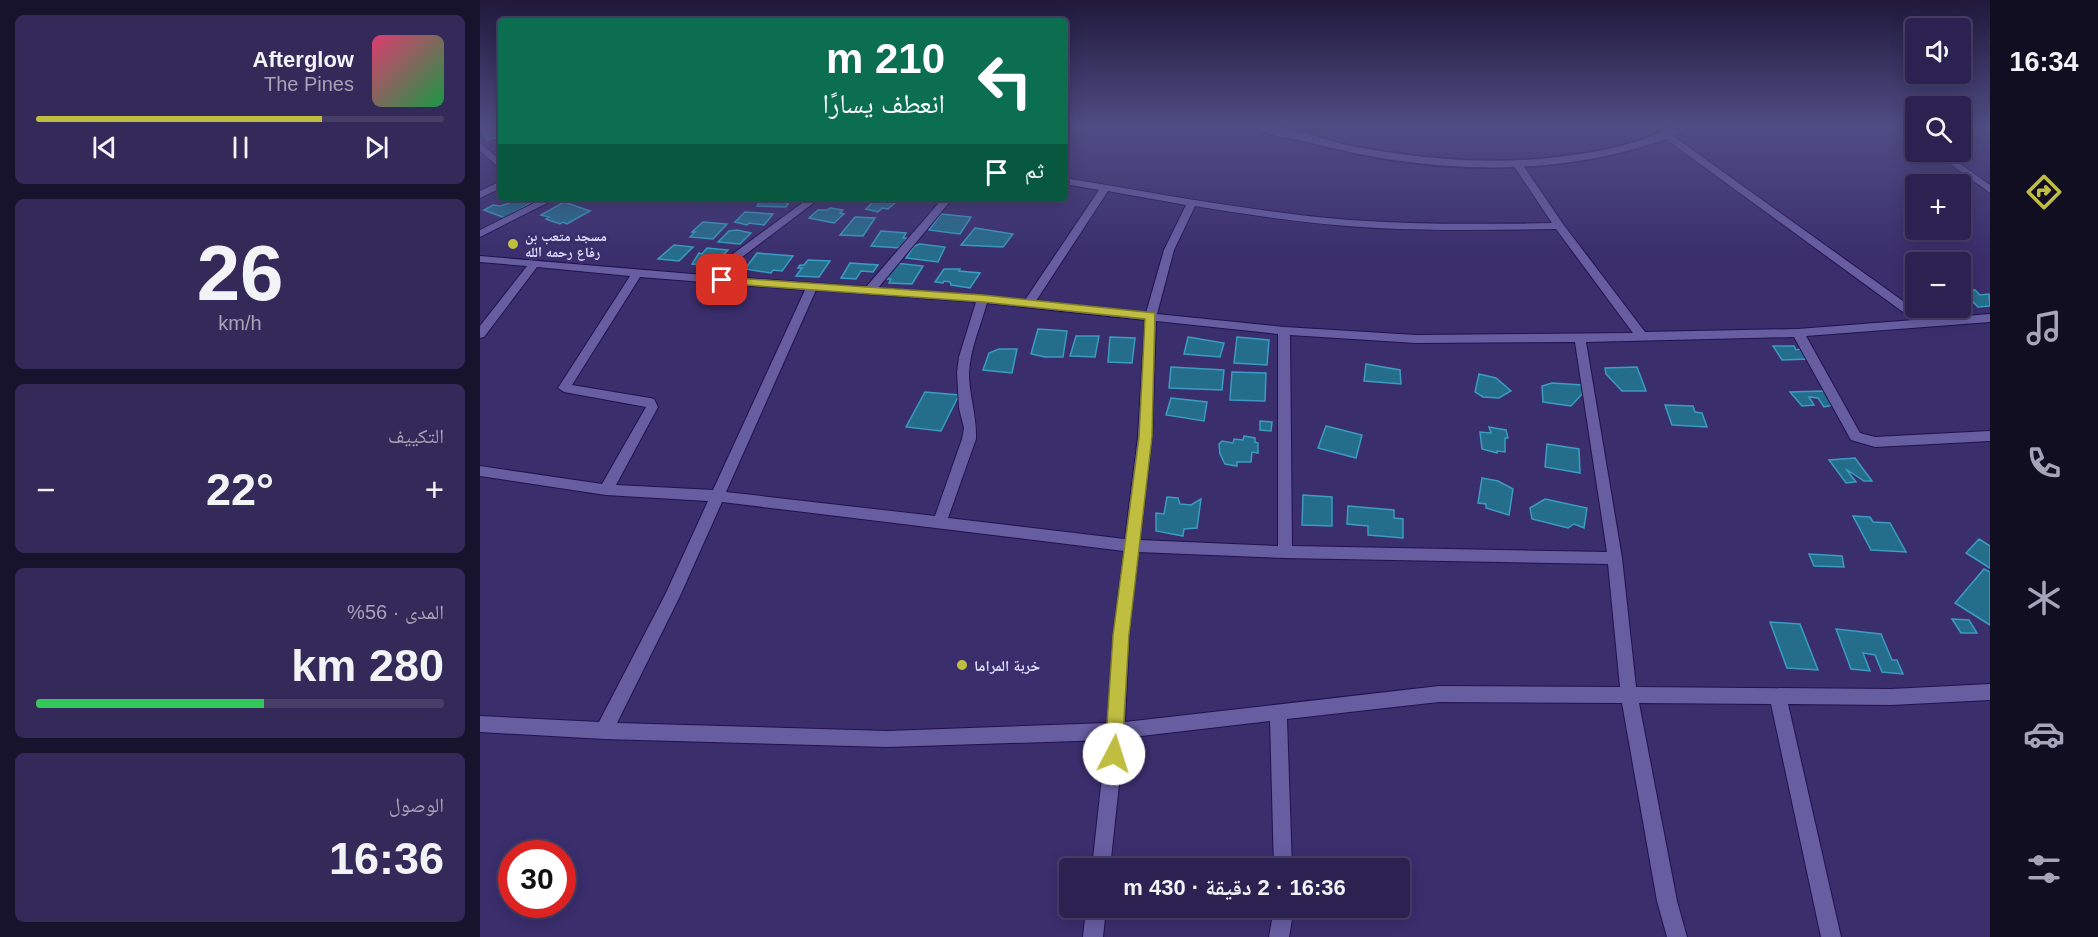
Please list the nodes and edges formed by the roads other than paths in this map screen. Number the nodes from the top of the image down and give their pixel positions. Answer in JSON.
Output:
{"nodes":[{"id":1,"x":1521,"y":170,"type":"edge"},
{"id":2,"x":1714,"y":170,"type":"edge"},
{"id":3,"x":1962,"y":170,"type":"edge"},
{"id":4,"x":1068,"y":182,"type":"edge"},
{"id":5,"x":498,"y":186,"type":"edge"},
{"id":6,"x":1105,"y":188,"type":"junction"},
{"id":7,"x":1990,"y":190,"type":"edge"},
{"id":8,"x":480,"y":195,"type":"edge"},
{"id":9,"x":546,"y":201,"type":"edge"},
{"id":10,"x":811,"y":201,"type":"edge"},
{"id":11,"x":945,"y":201,"type":"edge"},
{"id":12,"x":1192,"y":203,"type":"junction"},
{"id":13,"x":1559,"y":226,"type":"junction"},
{"id":14,"x":480,"y":234,"type":"edge"},
{"id":15,"x":480,"y":259,"type":"edge"},
{"id":16,"x":535,"y":263,"type":"junction"},
{"id":17,"x":638,"y":273,"type":"junction"},
{"id":18,"x":706,"y":279,"type":"junction"},
{"id":19,"x":812,"y":287,"type":"junction"},
{"id":20,"x":870,"y":290,"type":"junction"},
{"id":21,"x":983,"y":298,"type":"junction"},
{"id":22,"x":1029,"y":303,"type":"junction"},
{"id":23,"x":1151,"y":316,"type":"junction"},
{"id":24,"x":1990,"y":318,"type":"edge"},
{"id":25,"x":1924,"y":322,"type":"junction"},
{"id":26,"x":1284,"y":331,"type":"junction"},
{"id":27,"x":1798,"y":333,"type":"junction"},
{"id":28,"x":480,"y":334,"type":"edge"},
{"id":29,"x":1642,"y":337,"type":"junction"},
{"id":30,"x":1580,"y":338,"type":"junction"},
{"id":31,"x":1990,"y":436,"type":"edge"},
{"id":32,"x":480,"y":471,"type":"edge"},
{"id":33,"x":606,"y":490,"type":"junction"},
{"id":34,"x":717,"y":496,"type":"junction"},
{"id":35,"x":939,"y":524,"type":"junction"},
{"id":36,"x":1132,"y":546,"type":"junction"},
{"id":37,"x":1285,"y":552,"type":"junction"},
{"id":38,"x":1615,"y":558,"type":"junction"},
{"id":39,"x":1990,"y":692,"type":"edge"},
{"id":40,"x":1629,"y":696,"type":"junction"},
{"id":41,"x":1778,"y":696,"type":"junction"},
{"id":42,"x":1278,"y":714,"type":"junction"},
{"id":43,"x":480,"y":724,"type":"edge"},
{"id":44,"x":603,"y":731,"type":"junction"},
{"id":45,"x":1116,"y":731,"type":"junction"},
{"id":46,"x":1102,"y":858,"type":"edge"},
{"id":47,"x":1283,"y":858,"type":"edge"},
{"id":48,"x":1095,"y":918,"type":"edge"},
{"id":49,"x":1282,"y":918,"type":"edge"},
{"id":50,"x":1093,"y":937,"type":"edge"},
{"id":51,"x":1279,"y":937,"type":"edge"},
{"id":52,"x":1677,"y":937,"type":"edge"},
{"id":53,"x":1831,"y":937,"type":"edge"}],
"edges":[{"from":1,"to":13,"type":"street"},
{"from":2,"to":25,"type":"street"},
{"from":3,"to":7,"type":"street"},
{"from":4,"to":6,"type":"street"},
{"from":5,"to":8,"type":"street"},
{"from":6,"to":12,"type":"street"},
{"from":6,"to":22,"type":"street"},
{"from":9,"to":14,"type":"street"},
{"from":10,"to":18,"type":"street"},
{"from":11,"to":20,"type":"street"},
{"from":12,"to":13,"type":"street"},
{"from":12,"to":23,"type":"street"},
{"from":13,"to":29,"type":"street"},
{"from":15,"to":16,"type":"street"},
{"from":16,"to":17,"type":"street"},
{"from":16,"to":28,"type":"street"},
{"from":17,"to":18,"type":"street"},
{"from":17,"to":33,"type":"street"},
{"from":18,"to":19,"type":"street"},
{"from":19,"to":20,"type":"street"},
{"from":19,"to":34,"type":"street"},
{"from":20,"to":21,"type":"street"},
{"from":21,"to":22,"type":"street"},
{"from":21,"to":35,"type":"street"},
{"from":22,"to":23,"type":"street"},
{"from":23,"to":26,"type":"street"},
{"from":23,"to":36,"type":"street"},
{"from":24,"to":25,"type":"street"},
{"from":25,"to":27,"type":"street"},
{"from":26,"to":30,"type":"street"},
{"from":26,"to":37,"type":"street"},
{"from":27,"to":29,"type":"street"},
{"from":27,"to":31,"type":"street"},
{"from":29,"to":30,"type":"street"},
{"from":30,"to":38,"type":"street"},
{"from":32,"to":33,"type":"street"},
{"from":33,"to":34,"type":"street"},
{"from":34,"to":35,"type":"street"},
{"from":34,"to":44,"type":"street"},
{"from":35,"to":36,"type":"street"},
{"from":36,"to":37,"type":"street"},
{"from":36,"to":45,"type":"street"},
{"from":37,"to":38,"type":"street"},
{"from":38,"to":40,"type":"street"},
{"from":39,"to":41,"type":"street"},
{"from":40,"to":41,"type":"street"},
{"from":40,"to":42,"type":"street"},
{"from":40,"to":52,"type":"street"},
{"from":41,"to":53,"type":"street"},
{"from":42,"to":45,"type":"street"},
{"from":42,"to":47,"type":"street"},
{"from":43,"to":44,"type":"street"},
{"from":44,"to":45,"type":"street"},
{"from":45,"to":46,"type":"street"},
{"from":48,"to":50,"type":"street"},
{"from":49,"to":51,"type":"street"}]}
